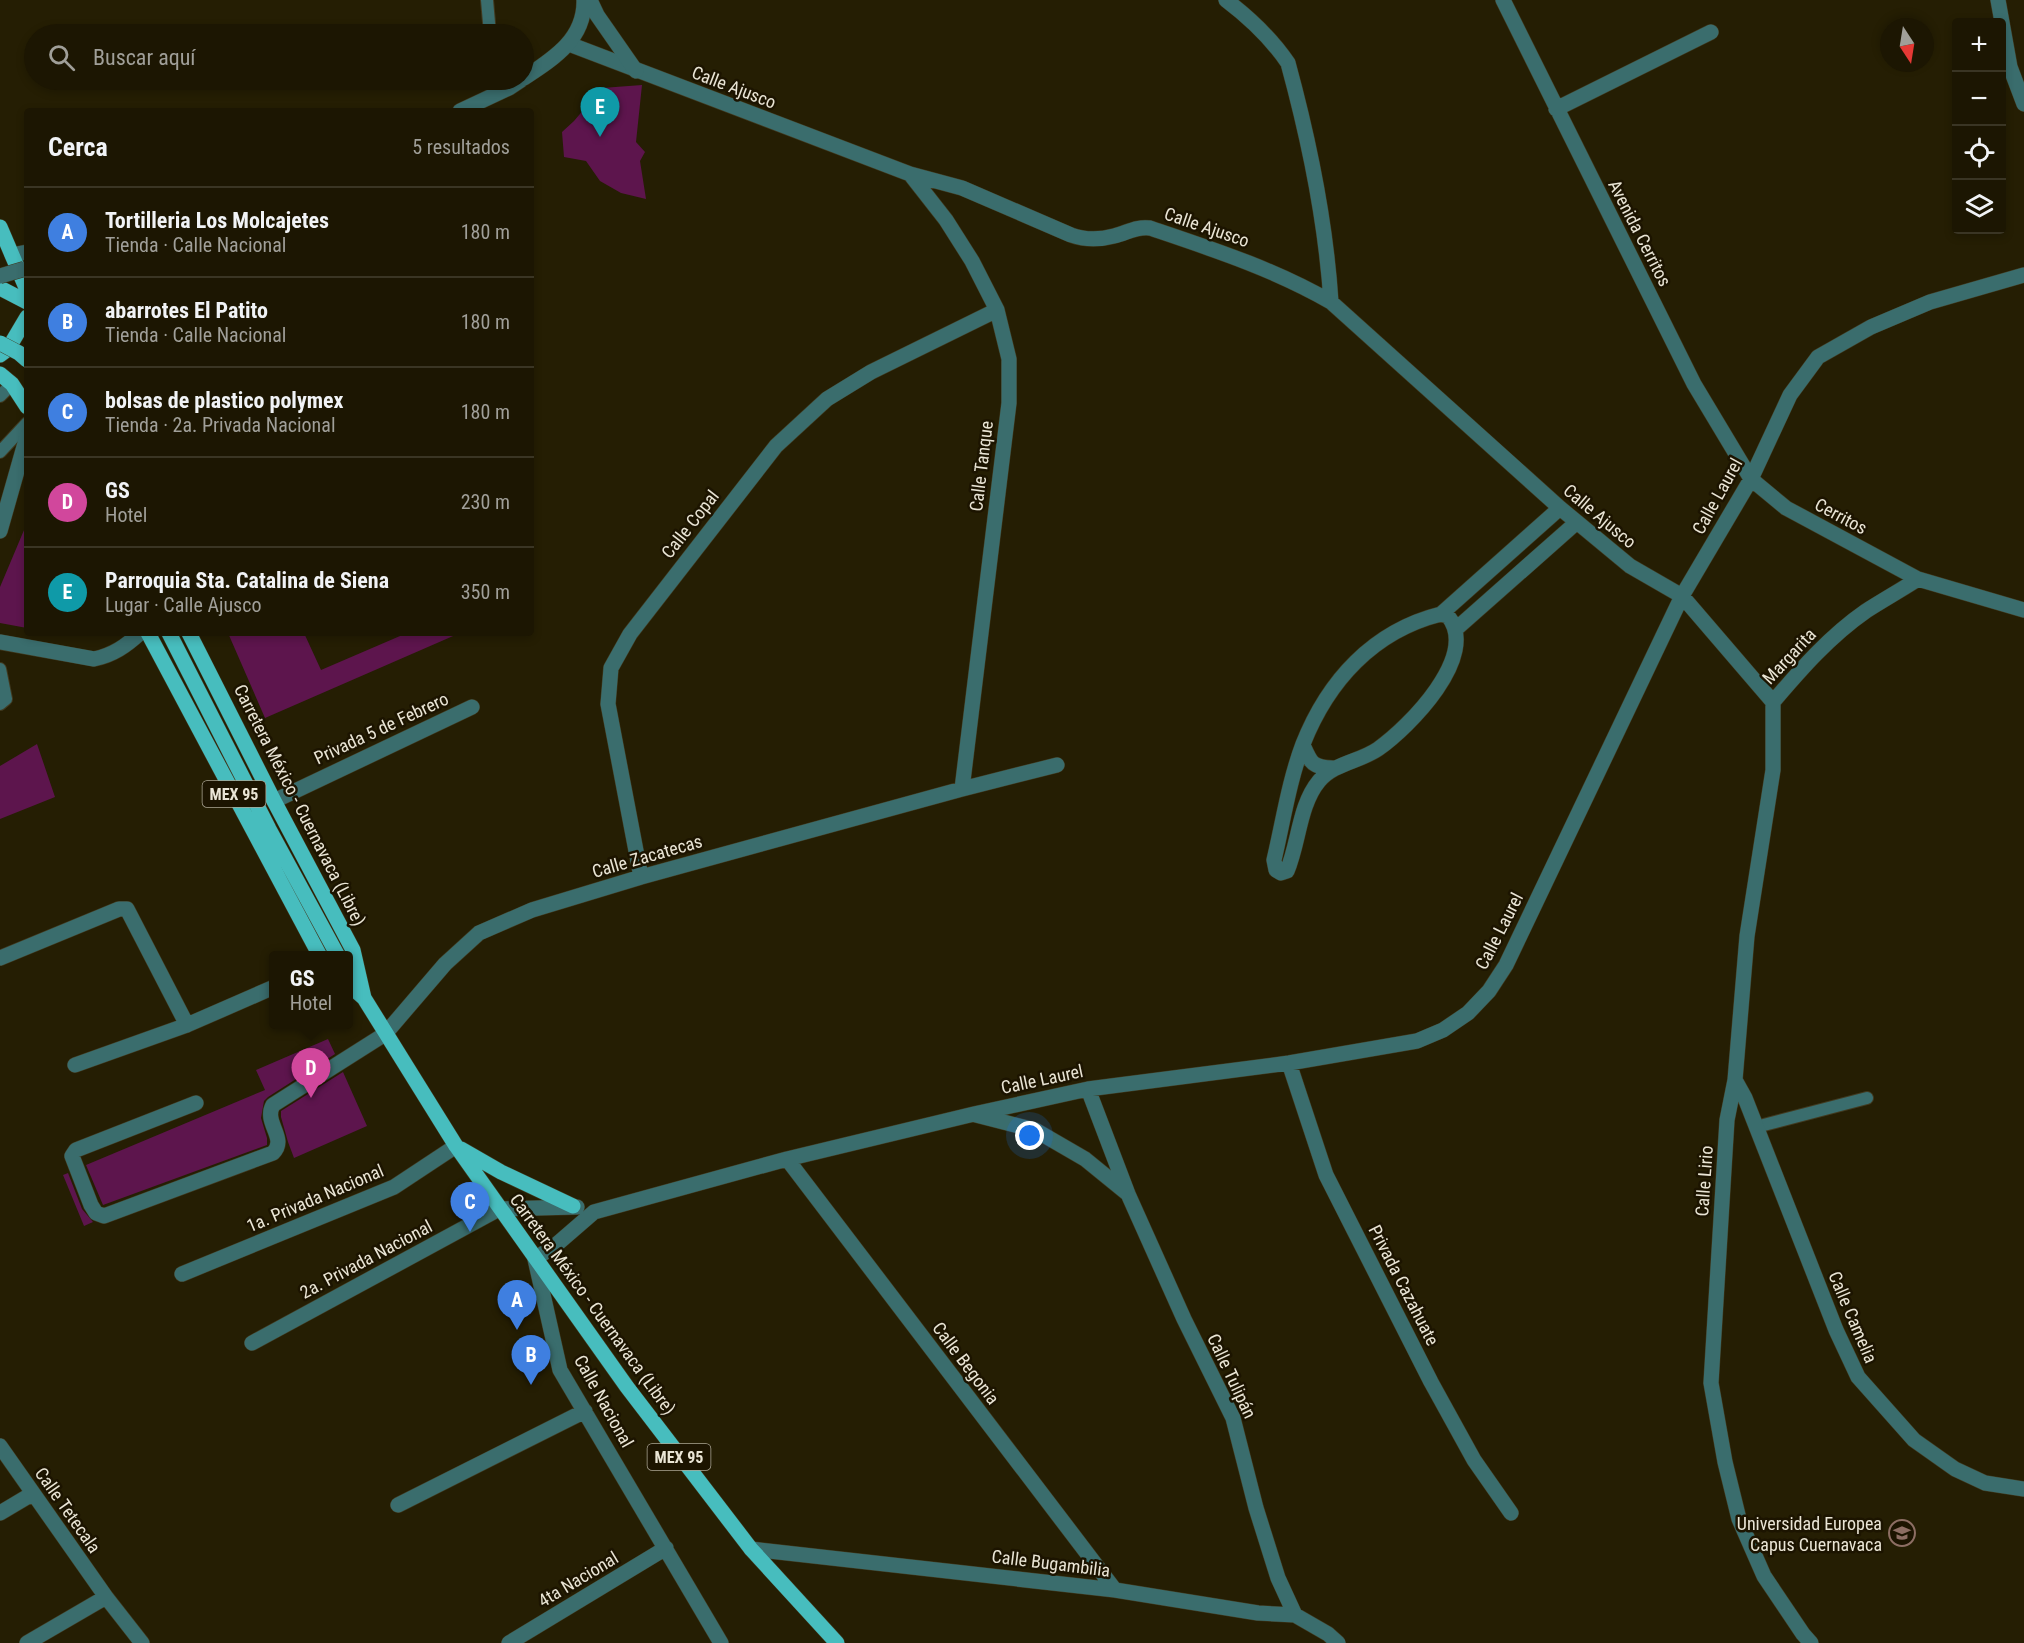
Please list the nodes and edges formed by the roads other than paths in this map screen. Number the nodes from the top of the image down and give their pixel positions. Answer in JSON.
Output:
{"nodes":[{"id":1,"x":487,"y":0,"type":"edge"},
{"id":2,"x":584,"y":0,"type":"edge"},
{"id":3,"x":590,"y":0,"type":"edge"},
{"id":4,"x":1226,"y":0,"type":"edge"},
{"id":5,"x":1503,"y":0,"type":"edge"},
{"id":6,"x":1998,"y":0,"type":"edge"},
{"id":7,"x":489,"y":24,"type":"edge"},
{"id":8,"x":1711,"y":32,"type":"dead end"},
{"id":9,"x":569,"y":44,"type":"junction"},
{"id":10,"x":534,"y":70,"type":"edge"},
{"id":11,"x":636,"y":71,"type":"junction"},
{"id":12,"x":498,"y":90,"type":"edge"},
{"id":13,"x":2024,"y":104,"type":"edge"},
{"id":14,"x":466,"y":108,"type":"edge"},
{"id":15,"x":1556,"y":109,"type":"junction"},
{"id":16,"x":910,"y":174,"type":"junction"},
{"id":17,"x":0,"y":227,"type":"edge"},
{"id":18,"x":13,"y":256,"type":"edge"},
{"id":19,"x":24,"y":270,"type":"edge"},
{"id":20,"x":2024,"y":275,"type":"edge"},
{"id":21,"x":0,"y":276,"type":"edge"},
{"id":22,"x":24,"y":283,"type":"edge"},
{"id":23,"x":0,"y":288,"type":"edge"},
{"id":24,"x":0,"y":298,"type":"edge"},
{"id":25,"x":24,"y":301,"type":"edge"},
{"id":26,"x":24,"y":302,"type":"edge"},
{"id":27,"x":1331,"y":302,"type":"junction"},
{"id":28,"x":997,"y":310,"type":"junction"},
{"id":29,"x":24,"y":323,"type":"edge"},
{"id":30,"x":0,"y":343,"type":"edge"},
{"id":31,"x":0,"y":355,"type":"edge"},
{"id":32,"x":24,"y":357,"type":"edge"},
{"id":33,"x":0,"y":374,"type":"edge"},
{"id":34,"x":12,"y":384,"type":"junction"},
{"id":35,"x":0,"y":396,"type":"edge"},
{"id":36,"x":24,"y":402,"type":"edge"},
{"id":37,"x":24,"y":426,"type":"edge"},
{"id":38,"x":24,"y":447,"type":"edge"},
{"id":39,"x":0,"y":452,"type":"edge"},
{"id":40,"x":1751,"y":479,"type":"junction"},
{"id":41,"x":1560,"y":508,"type":"junction"},
{"id":42,"x":1577,"y":522,"type":"junction"},
{"id":43,"x":0,"y":531,"type":"edge"},
{"id":44,"x":1918,"y":579,"type":"junction"},
{"id":45,"x":1682,"y":596,"type":"junction"},
{"id":46,"x":2024,"y":610,"type":"edge"},
{"id":47,"x":1441,"y":614,"type":"junction"},
{"id":48,"x":1456,"y":629,"type":"junction"},
{"id":49,"x":136,"y":636,"type":"edge"},
{"id":50,"x":150,"y":636,"type":"edge"},
{"id":51,"x":171,"y":636,"type":"edge"},
{"id":52,"x":191,"y":636,"type":"edge"},
{"id":53,"x":0,"y":642,"type":"edge"},
{"id":54,"x":0,"y":669,"type":"edge"},
{"id":55,"x":1773,"y":702,"type":"junction"},
{"id":56,"x":0,"y":704,"type":"edge"},
{"id":57,"x":472,"y":707,"type":"dead end"},
{"id":58,"x":1303,"y":746,"type":"junction"},
{"id":59,"x":1057,"y":765,"type":"dead end"},
{"id":60,"x":1332,"y":768,"type":"junction"},
{"id":61,"x":962,"y":789,"type":"junction"},
{"id":62,"x":274,"y":801,"type":"junction"},
{"id":63,"x":641,"y":878,"type":"junction"},
{"id":64,"x":353,"y":950,"type":"junction"},
{"id":65,"x":317,"y":951,"type":"edge"},
{"id":66,"x":336,"y":951,"type":"edge"},
{"id":67,"x":350,"y":951,"type":"edge"},
{"id":68,"x":0,"y":958,"type":"edge"},
{"id":69,"x":353,"y":981,"type":"edge"},
{"id":70,"x":353,"y":988,"type":"edge"},
{"id":71,"x":269,"y":989,"type":"edge"},
{"id":72,"x":364,"y":998,"type":"junction"},
{"id":73,"x":187,"y":1025,"type":"junction"},
{"id":74,"x":385,"y":1034,"type":"junction"},
{"id":75,"x":1289,"y":1063,"type":"junction"},
{"id":76,"x":75,"y":1065,"type":"dead end"},
{"id":77,"x":1735,"y":1080,"type":"junction"},
{"id":78,"x":1088,"y":1089,"type":"junction"},
{"id":79,"x":1867,"y":1098,"type":"dead end"},
{"id":80,"x":196,"y":1103,"type":"dead end"},
{"id":81,"x":974,"y":1114,"type":"junction"},
{"id":82,"x":1756,"y":1126,"type":"junction"},
{"id":83,"x":456,"y":1146,"type":"junction"},
{"id":84,"x":787,"y":1159,"type":"junction"},
{"id":85,"x":1128,"y":1194,"type":"junction"},
{"id":86,"x":573,"y":1206,"type":"junction"},
{"id":87,"x":499,"y":1209,"type":"junction"},
{"id":88,"x":594,"y":1212,"type":"junction"},
{"id":89,"x":535,"y":1259,"type":"junction"},
{"id":90,"x":182,"y":1274,"type":"dead end"},
{"id":91,"x":252,"y":1343,"type":"dead end"},
{"id":92,"x":585,"y":1411,"type":"junction"},
{"id":93,"x":0,"y":1446,"type":"edge"},
{"id":94,"x":2024,"y":1489,"type":"edge"},
{"id":95,"x":32,"y":1494,"type":"junction"},
{"id":96,"x":398,"y":1505,"type":"dead end"},
{"id":97,"x":0,"y":1513,"type":"edge"},
{"id":98,"x":1511,"y":1513,"type":"dead end"},
{"id":99,"x":666,"y":1548,"type":"junction"},
{"id":100,"x":752,"y":1549,"type":"junction"},
{"id":101,"x":1114,"y":1590,"type":"junction"},
{"id":102,"x":106,"y":1597,"type":"junction"},
{"id":103,"x":1295,"y":1615,"type":"junction"},
{"id":104,"x":27,"y":1643,"type":"edge"},
{"id":105,"x":142,"y":1643,"type":"edge"},
{"id":106,"x":509,"y":1643,"type":"edge"},
{"id":107,"x":720,"y":1643,"type":"edge"},
{"id":108,"x":837,"y":1643,"type":"edge"},
{"id":109,"x":1338,"y":1643,"type":"edge"},
{"id":110,"x":1811,"y":1643,"type":"edge"}],
"edges":[{"from":1,"to":7,"type":"lane"},
{"from":2,"to":9,"type":"street"},
{"from":3,"to":11,"type":"street"},
{"from":4,"to":27,"type":"street"},
{"from":5,"to":15,"type":"street","name":"Avenida Cerritos"},
{"from":6,"to":13,"type":"street"},
{"from":8,"to":15,"type":"street"},
{"from":9,"to":10,"type":"street"},
{"from":9,"to":11,"type":"street","name":"Calle Ajusco"},
{"from":11,"to":16,"type":"street","name":"Calle Ajusco"},
{"from":12,"to":14,"type":"street"},
{"from":15,"to":40,"type":"street","name":"Avenida Cerritos"},
{"from":16,"to":27,"type":"street","name":"Calle Ajusco"},
{"from":16,"to":28,"type":"street","name":"Calle Tanque"},
{"from":17,"to":18,"type":"main road"},
{"from":18,"to":22,"type":"main road"},
{"from":19,"to":21,"type":"street","bridge":true},
{"from":20,"to":40,"type":"street","name":"Calle Laurel"},
{"from":23,"to":25,"type":"main road"},
{"from":24,"to":26,"type":"main road"},
{"from":27,"to":41,"type":"street","name":"Calle Ajusco"},
{"from":28,"to":61,"type":"street","name":"Calle Tanque"},
{"from":28,"to":63,"type":"street","name":"Calle Copal"},
{"from":29,"to":31,"type":"main road"},
{"from":30,"to":32,"type":"main road","bridge":true},
{"from":33,"to":34,"type":"main road"},
{"from":34,"to":35,"type":"lane"},
{"from":34,"to":36,"type":"main road"},
{"from":37,"to":39,"type":"lane"},
{"from":38,"to":43,"type":"street"},
{"from":40,"to":44,"type":"street","name":"Cerritos"},
{"from":40,"to":45,"type":"street","name":"Calle Laurel"},
{"from":41,"to":42,"type":"street","name":"Calle Ajusco"},
{"from":41,"to":47,"type":"street"},
{"from":42,"to":45,"type":"street","name":"Calle Ajusco"},
{"from":42,"to":48,"type":"street"},
{"from":44,"to":46,"type":"street","name":"Cerritos"},
{"from":44,"to":55,"type":"street","name":"Margarita"},
{"from":45,"to":55,"type":"street","name":"Margarita"},
{"from":45,"to":75,"type":"street","name":"Calle Laurel"},
{"from":47,"to":48,"type":"street"},
{"from":47,"to":58,"type":"street"},
{"from":48,"to":60,"type":"street"},
{"from":49,"to":53,"type":"street"},
{"from":50,"to":65,"type":"main road","number":"MEX 95"},
{"from":51,"to":66,"type":"main road"},
{"from":52,"to":62,"type":"main road","name":"Carretera México - Cuernavaca (Libre)","number":"MEX 95"},
{"from":54,"to":56,"type":"lane"},
{"from":55,"to":77,"type":"street","name":"Calle Lirio"},
{"from":57,"to":62,"type":"street","name":"Privada 5 de Febrero"},
{"from":58,"to":60,"type":"street"},
{"from":58,"to":60,"type":"street"},
{"from":59,"to":61,"type":"street","name":"Calle Zacatecas"},
{"from":61,"to":63,"type":"street","name":"Calle Zacatecas"},
{"from":62,"to":64,"type":"main road","name":"Carretera México - Cuernavaca (Libre)","number":"MEX 95"},
{"from":63,"to":74,"type":"street","name":"Calle Zacatecas"},
{"from":64,"to":67,"type":"street"},
{"from":64,"to":72,"type":"main road","name":"Carretera México - Cuernavaca (Libre)","number":"MEX 95"},
{"from":68,"to":73,"type":"street"},
{"from":69,"to":72,"type":"main road"},
{"from":70,"to":72,"type":"main road","name":"Carretera México - Cuernavaca (Libre)","number":"MEX 95"},
{"from":71,"to":73,"type":"street"},
{"from":72,"to":74,"type":"main road","name":"Carretera México - Cuernavaca (Libre)","number":"MEX 95"},
{"from":73,"to":76,"type":"street"},
{"from":74,"to":80,"type":"street","name":"Calle Zacatecas"},
{"from":74,"to":83,"type":"main road","name":"Carretera México - Cuernavaca (Libre)","number":"MEX 95"},
{"from":75,"to":78,"type":"street","name":"Calle Laurel"},
{"from":75,"to":98,"type":"street","name":"Privada Cazahuate"},
{"from":77,"to":82,"type":"street","name":"Calle Camelia"},
{"from":77,"to":110,"type":"street","name":"Calle Lirio"},
{"from":78,"to":81,"type":"street","name":"Calle Laurel"},
{"from":78,"to":85,"type":"street","name":"Calle Tulipán"},
{"from":79,"to":82,"type":"lane"},
{"from":81,"to":84,"type":"street","name":"Calle Laurel"},
{"from":81,"to":85,"type":"street","name":"Calle Tulipán"},
{"from":82,"to":94,"type":"street","name":"Calle Camelia"},
{"from":83,"to":86,"type":"main road"},
{"from":83,"to":87,"type":"main road","name":"Carretera México - Cuernavaca (Libre)","number":"MEX 95"},
{"from":83,"to":90,"type":"street","name":"1a. Privada Nacional"},
{"from":84,"to":88,"type":"street","name":"Calle Laurel"},
{"from":84,"to":101,"type":"street","name":"Calle Begonia"},
{"from":85,"to":103,"type":"street","name":"Calle Tulipán"},
{"from":86,"to":87,"type":"street"},
{"from":86,"to":88,"type":"street"},
{"from":87,"to":89,"type":"main road","name":"Carretera México - Cuernavaca (Libre)","number":"MEX 95"},
{"from":87,"to":91,"type":"street","name":"2a. Privada Nacional"},
{"from":88,"to":89,"type":"street","name":"Calle Laurel"},
{"from":89,"to":92,"type":"street","name":"Calle Nacional"},
{"from":89,"to":100,"type":"main road","name":"Carretera México - Cuernavaca (Libre)","number":"MEX 95"},
{"from":92,"to":96,"type":"street"},
{"from":92,"to":99,"type":"street","name":"Calle Nacional"},
{"from":93,"to":95,"type":"street","name":"Calle Tetecala"},
{"from":95,"to":97,"type":"street"},
{"from":95,"to":102,"type":"street","name":"Calle Tetecala"},
{"from":99,"to":106,"type":"street","name":"4ta Nacional"},
{"from":99,"to":107,"type":"street","name":"Calle Nacional"},
{"from":100,"to":101,"type":"street","name":"Calle Bugambilia"},
{"from":100,"to":108,"type":"main road","name":"Carretera México - Cuernavaca (Libre)","number":"MEX 95"},
{"from":101,"to":103,"type":"street","name":"Calle Bugambilia"},
{"from":102,"to":104,"type":"street"},
{"from":102,"to":105,"type":"street","name":"Calle Tetecala"},
{"from":103,"to":109,"type":"street","name":"Calle Bugambilia"}]}
